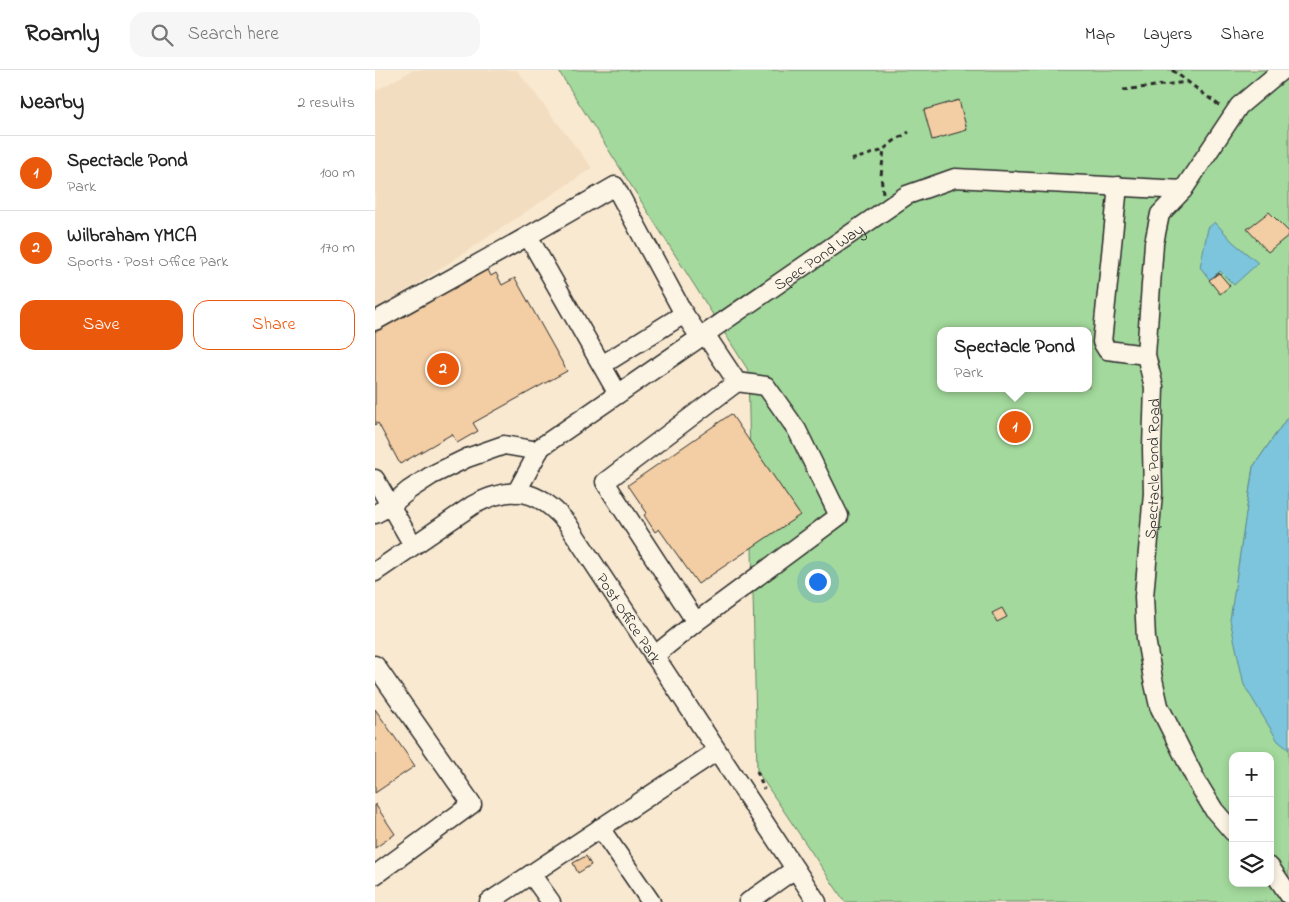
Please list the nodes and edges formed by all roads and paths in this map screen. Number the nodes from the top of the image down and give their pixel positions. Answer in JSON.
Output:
{"nodes":[{"id":1,"x":1172,"y":70,"type":"edge"},
{"id":2,"x":1282,"y":70,"type":"edge"},
{"id":3,"x":1188,"y":82,"type":"junction"},
{"id":4,"x":1123,"y":90,"type":"dead end"},
{"id":5,"x":1232,"y":116,"type":"junction"},
{"id":6,"x":909,"y":132,"type":"dead end"},
{"id":7,"x":884,"y":149,"type":"junction"},
{"id":8,"x":851,"y":160,"type":"dead end"},
{"id":9,"x":1118,"y":186,"type":"junction"},
{"id":10,"x":1183,"y":190,"type":"junction"},
{"id":11,"x":891,"y":206,"type":"junction"},
{"id":12,"x":528,"y":236,"type":"junction"},
{"id":13,"x":684,"y":314,"type":"junction"},
{"id":14,"x":375,"y":321,"type":"edge"},
{"id":15,"x":703,"y":336,"type":"junction"},
{"id":16,"x":1146,"y":355,"type":"junction"},
{"id":17,"x":602,"y":365,"type":"junction"},
{"id":18,"x":737,"y":382,"type":"junction"},
{"id":19,"x":618,"y":394,"type":"junction"},
{"id":20,"x":539,"y":451,"type":"junction"},
{"id":21,"x":375,"y":479,"type":"edge"},
{"id":22,"x":517,"y":492,"type":"junction"},
{"id":23,"x":383,"y":510,"type":"edge"},
{"id":24,"x":413,"y":546,"type":"junction"},
{"id":25,"x":375,"y":572,"type":"edge"},
{"id":26,"x":696,"y":622,"type":"junction"},
{"id":27,"x":654,"y":656,"type":"junction"},
{"id":28,"x":375,"y":665,"type":"edge"},
{"id":29,"x":717,"y":751,"type":"junction"},
{"id":30,"x":1229,"y":827,"type":"edge"},
{"id":31,"x":600,"y":828,"type":"junction"},
{"id":32,"x":795,"y":869,"type":"junction"},
{"id":33,"x":1274,"y":873,"type":"edge"},
{"id":34,"x":531,"y":874,"type":"junction"},
{"id":35,"x":375,"y":875,"type":"edge"},
{"id":36,"x":1289,"y":895,"type":"edge"},
{"id":37,"x":489,"y":902,"type":"edge"},
{"id":38,"x":551,"y":902,"type":"edge"},
{"id":39,"x":651,"y":902,"type":"edge"},
{"id":40,"x":748,"y":902,"type":"edge"},
{"id":41,"x":817,"y":902,"type":"edge"}],
"edges":[{"from":1,"to":3,"type":"path"},
{"from":2,"to":5,"type":"street","name":"Spectacle Pond Road"},
{"from":3,"to":4,"type":"path"},
{"from":3,"to":5,"type":"path"},
{"from":5,"to":10,"type":"street","name":"Spectacle Pond Road"},
{"from":6,"to":7,"type":"path"},
{"from":7,"to":8,"type":"path"},
{"from":7,"to":11,"type":"path"},
{"from":9,"to":10,"type":"street","name":"Spec Pond Way"},
{"from":9,"to":11,"type":"street","name":"Spec Pond Way"},
{"from":9,"to":16,"type":"street"},
{"from":10,"to":16,"type":"street","name":"Spectacle Pond Road"},
{"from":11,"to":15,"type":"street","name":"Spec Pond Way"},
{"from":12,"to":13,"type":"street"},
{"from":12,"to":14,"type":"street"},
{"from":12,"to":17,"type":"street"},
{"from":13,"to":15,"type":"street"},
{"from":13,"to":17,"type":"street"},
{"from":15,"to":18,"type":"street"},
{"from":15,"to":19,"type":"street","name":"Spec Pond Way"},
{"from":16,"to":30,"type":"street","name":"Spectacle Pond Road"},
{"from":17,"to":19,"type":"street"},
{"from":18,"to":26,"type":"street"},
{"from":18,"to":26,"type":"street"},
{"from":19,"to":20,"type":"street","name":"Spec Pond Way"},
{"from":20,"to":22,"type":"street","name":"Spec Pond Way"},
{"from":20,"to":23,"type":"street"},
{"from":21,"to":23,"type":"street"},
{"from":22,"to":24,"type":"street","name":"Post Office Park"},
{"from":22,"to":27,"type":"street","name":"Post Office Park"},
{"from":23,"to":24,"type":"street"},
{"from":24,"to":25,"type":"street","name":"Post Office Park"},
{"from":26,"to":27,"type":"street"},
{"from":27,"to":29,"type":"street","name":"Post Office Park"},
{"from":28,"to":35,"type":"street"},
{"from":29,"to":31,"type":"street"},
{"from":29,"to":32,"type":"street","name":"Post Office Park"},
{"from":31,"to":34,"type":"street"},
{"from":31,"to":39,"type":"street"},
{"from":32,"to":40,"type":"street"},
{"from":32,"to":41,"type":"street","name":"Post Office Park"},
{"from":33,"to":36,"type":"street"},
{"from":34,"to":37,"type":"street"},
{"from":34,"to":38,"type":"street"}]}
